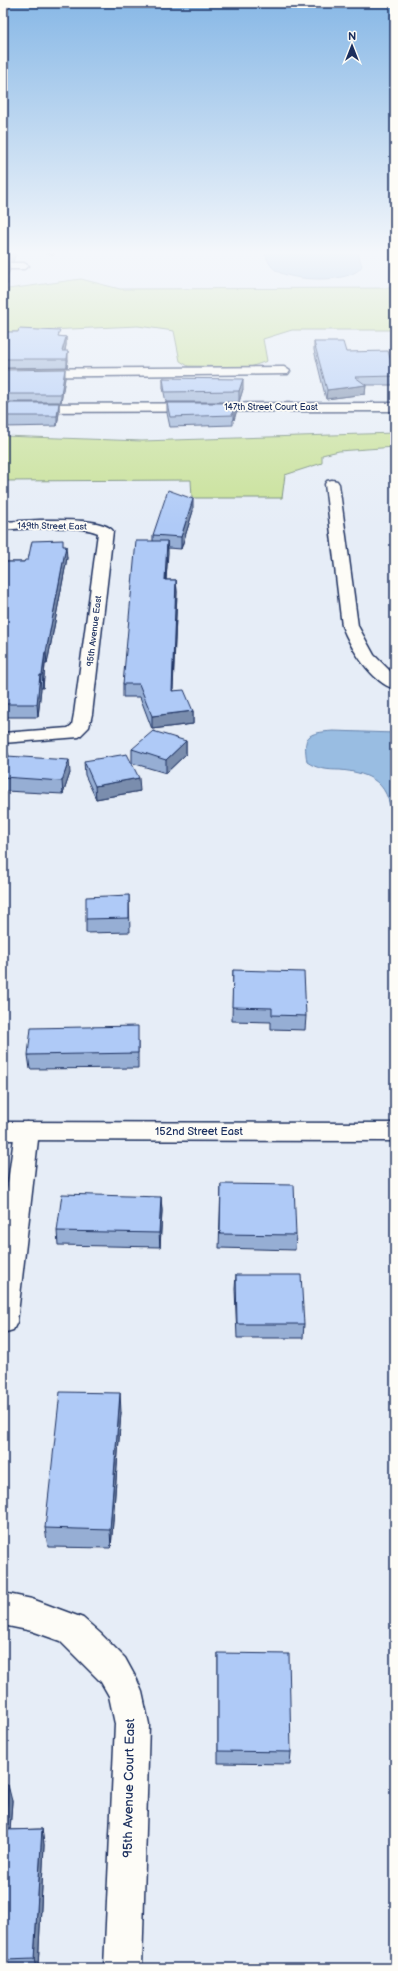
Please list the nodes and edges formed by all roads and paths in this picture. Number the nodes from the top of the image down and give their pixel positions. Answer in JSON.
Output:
{"nodes":[{"id":1,"x":284,"y":371,"type":"dead end"},
{"id":2,"x":3,"y":373,"type":"edge"},
{"id":3,"x":395,"y":407,"type":"edge"},
{"id":4,"x":3,"y":408,"type":"edge"},
{"id":5,"x":332,"y":484,"type":"dead end"},
{"id":6,"x":3,"y":526,"type":"edge"},
{"id":7,"x":102,"y":528,"type":"joint"},
{"id":8,"x":395,"y":684,"type":"edge"},
{"id":9,"x":3,"y":738,"type":"edge"},
{"id":10,"x":15,"y":1131,"type":"edge"},
{"id":11,"x":395,"y":1132,"type":"edge"},
{"id":12,"x":3,"y":1322,"type":"edge"},
{"id":13,"x":3,"y":1609,"type":"edge"},
{"id":14,"x":124,"y":1968,"type":"edge"}],
"edges":[{"from":1,"to":2,"type":"street"},
{"from":3,"to":4,"type":"street","name":"147th Street Court East"},
{"from":5,"to":8,"type":"street"},
{"from":6,"to":7,"type":"street","name":"149th Street East"},
{"from":7,"to":9,"type":"street","name":"95th Avenue East"},
{"from":10,"to":11,"type":"street","name":"152nd Street East"},
{"from":10,"to":12,"type":"street"},
{"from":13,"to":14,"type":"street","name":"95th Avenue Court East"}]}
